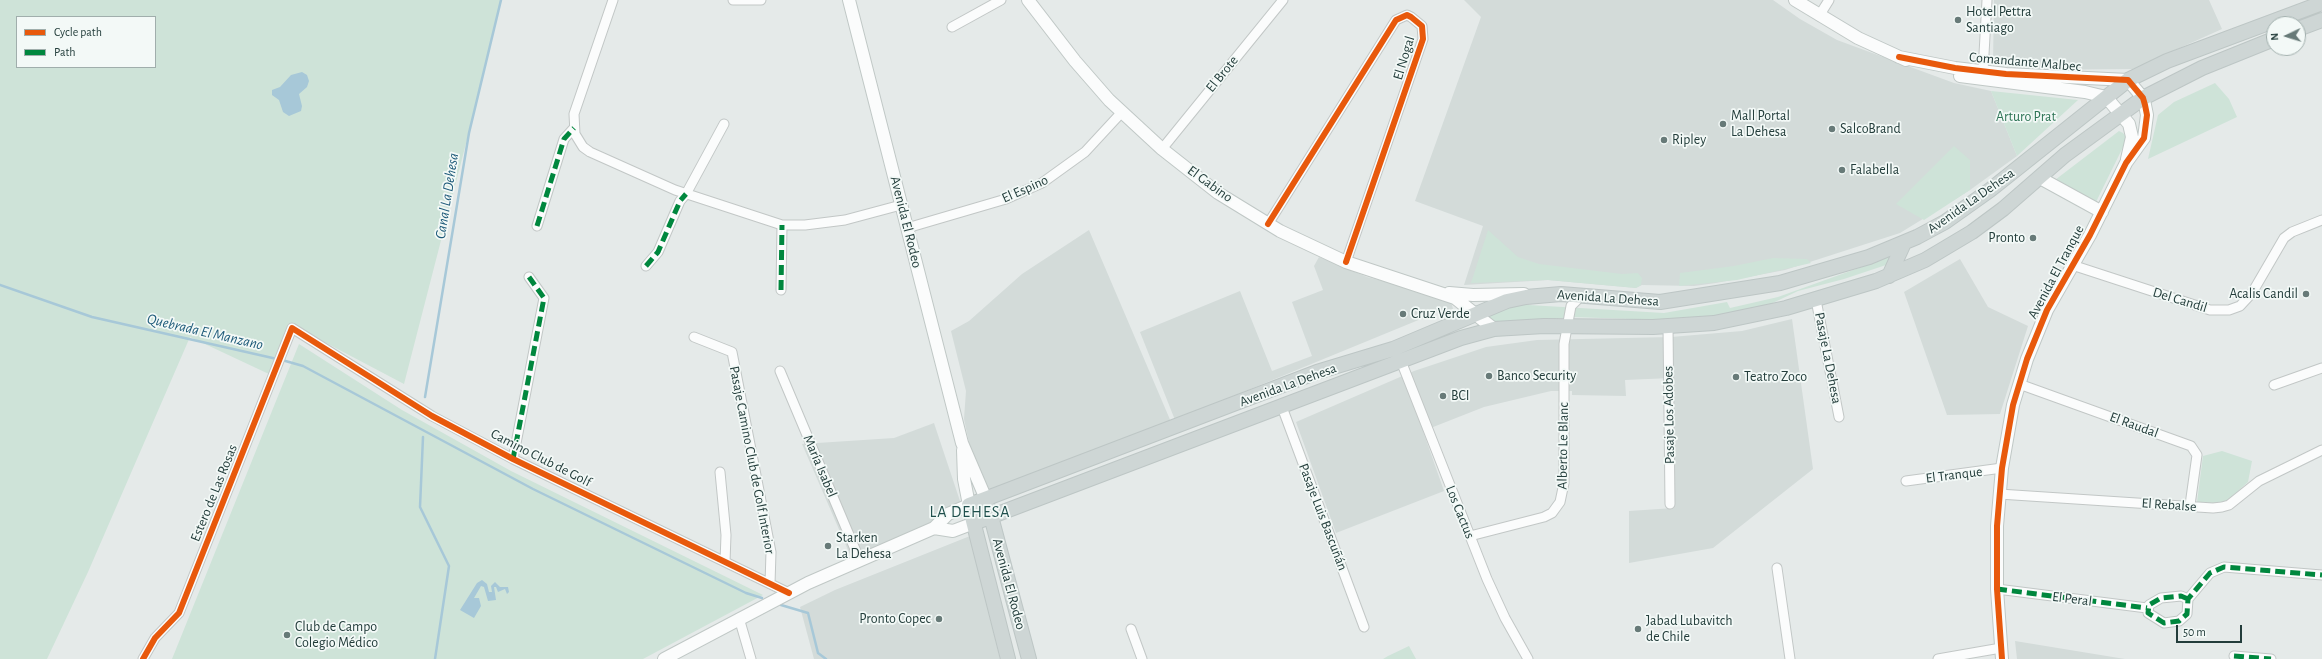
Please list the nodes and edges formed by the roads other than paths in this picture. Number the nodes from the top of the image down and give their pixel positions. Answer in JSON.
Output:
{"nodes":[{"id":1,"x":613,"y":0,"type":"edge"},
{"id":2,"x":733,"y":0,"type":"edge"},
{"id":3,"x":761,"y":0,"type":"edge"},
{"id":4,"x":849,"y":0,"type":"edge"},
{"id":5,"x":1001,"y":0,"type":"edge"},
{"id":6,"x":1028,"y":0,"type":"edge"},
{"id":7,"x":1283,"y":0,"type":"edge"},
{"id":8,"x":1795,"y":0,"type":"edge"},
{"id":9,"x":1829,"y":0,"type":"edge"},
{"id":10,"x":1987,"y":0,"type":"edge"},
{"id":11,"x":2322,"y":3,"type":"edge"},
{"id":12,"x":1819,"y":16,"type":"junction"},
{"id":13,"x":2322,"y":20,"type":"edge"},
{"id":14,"x":2306,"y":26,"type":"edge"},
{"id":15,"x":952,"y":27,"type":"dead end"},
{"id":16,"x":2266,"y":42,"type":"edge"},
{"id":17,"x":1900,"y":57,"type":"junction"},
{"id":18,"x":1983,"y":72,"type":"junction"},
{"id":19,"x":2128,"y":80,"type":"junction"},
{"id":20,"x":2106,"y":97,"type":"junction"},
{"id":21,"x":2142,"y":98,"type":"junction"},
{"id":22,"x":1122,"y":112,"type":"junction"},
{"id":23,"x":2122,"y":113,"type":"junction"},
{"id":24,"x":724,"y":124,"type":"dead end"},
{"id":25,"x":574,"y":128,"type":"junction"},
{"id":26,"x":1162,"y":149,"type":"junction"},
{"id":27,"x":2126,"y":163,"type":"junction"},
{"id":28,"x":2040,"y":178,"type":"junction"},
{"id":29,"x":686,"y":194,"type":"junction"},
{"id":30,"x":901,"y":206,"type":"junction"},
{"id":31,"x":2102,"y":212,"type":"junction"},
{"id":32,"x":2322,"y":220,"type":"edge"},
{"id":33,"x":1268,"y":224,"type":"junction"},
{"id":34,"x":782,"y":225,"type":"junction"},
{"id":35,"x":537,"y":226,"type":"dead end"},
{"id":36,"x":907,"y":228,"type":"junction"},
{"id":37,"x":1904,"y":243,"type":"junction"},
{"id":38,"x":1346,"y":262,"type":"junction"},
{"id":39,"x":2072,"y":265,"type":"junction"},
{"id":40,"x":646,"y":266,"type":"dead end"},
{"id":41,"x":1889,"y":276,"type":"junction"},
{"id":42,"x":529,"y":277,"type":"dead end"},
{"id":43,"x":781,"y":290,"type":"dead end"},
{"id":44,"x":1444,"y":293,"type":"junction"},
{"id":45,"x":1552,"y":294,"type":"junction"},
{"id":46,"x":1581,"y":296,"type":"junction"},
{"id":47,"x":1816,"y":300,"type":"junction"},
{"id":48,"x":1475,"y":313,"type":"junction"},
{"id":49,"x":1566,"y":325,"type":"junction"},
{"id":50,"x":1668,"y":327,"type":"junction"},
{"id":51,"x":292,"y":328,"type":"joint"},
{"id":52,"x":1494,"y":329,"type":"junction"},
{"id":53,"x":694,"y":337,"type":"dead end"},
{"id":54,"x":1401,"y":360,"type":"junction"},
{"id":55,"x":2322,"y":368,"type":"edge"},
{"id":56,"x":780,"y":371,"type":"dead end"},
{"id":57,"x":2019,"y":384,"type":"junction"},
{"id":58,"x":2274,"y":385,"type":"dead end"},
{"id":59,"x":1282,"y":406,"type":"junction"},
{"id":60,"x":1839,"y":417,"type":"dead end"},
{"id":61,"x":962,"y":443,"type":"junction"},
{"id":62,"x":2322,"y":450,"type":"edge"},
{"id":63,"x":513,"y":459,"type":"junction"},
{"id":64,"x":2002,"y":468,"type":"junction"},
{"id":65,"x":720,"y":472,"type":"dead end"},
{"id":66,"x":1906,"y":481,"type":"dead end"},
{"id":67,"x":1999,"y":494,"type":"junction"},
{"id":68,"x":986,"y":499,"type":"junction"},
{"id":69,"x":1670,"y":504,"type":"dead end"},
{"id":70,"x":970,"y":505,"type":"junction"},
{"id":71,"x":2190,"y":506,"type":"junction"},
{"id":72,"x":991,"y":517,"type":"junction"},
{"id":73,"x":974,"y":523,"type":"junction"},
{"id":74,"x":934,"y":528,"type":"junction"},
{"id":75,"x":1470,"y":536,"type":"junction"},
{"id":76,"x":860,"y":561,"type":"junction"},
{"id":77,"x":725,"y":562,"type":"junction"},
{"id":78,"x":1777,"y":568,"type":"dead end"},
{"id":79,"x":2322,"y":575,"type":"edge"},
{"id":80,"x":770,"y":584,"type":"junction"},
{"id":81,"x":1997,"y":589,"type":"junction"},
{"id":82,"x":788,"y":593,"type":"junction"},
{"id":83,"x":2188,"y":599,"type":"junction"},
{"id":84,"x":2147,"y":608,"type":"junction"},
{"id":85,"x":996,"y":610,"type":"junction"},
{"id":86,"x":1016,"y":610,"type":"junction"},
{"id":87,"x":739,"y":618,"type":"junction"},
{"id":88,"x":1364,"y":627,"type":"dead end"},
{"id":89,"x":1131,"y":629,"type":"dead end"},
{"id":90,"x":2002,"y":653,"type":"edge"},
{"id":91,"x":2234,"y":656,"type":"dead end"},
{"id":92,"x":143,"y":659,"type":"edge"},
{"id":93,"x":664,"y":659,"type":"edge"},
{"id":94,"x":751,"y":659,"type":"edge"},
{"id":95,"x":1008,"y":659,"type":"edge"},
{"id":96,"x":1029,"y":659,"type":"edge"},
{"id":97,"x":1142,"y":659,"type":"edge"},
{"id":98,"x":1528,"y":659,"type":"edge"},
{"id":99,"x":1790,"y":659,"type":"edge"},
{"id":100,"x":1938,"y":659,"type":"edge"},
{"id":101,"x":2270,"y":659,"type":"edge"}],
"edges":[{"from":1,"to":25,"type":"street"},
{"from":2,"to":3,"type":"street"},
{"from":4,"to":30,"type":"main road","name":"Avenida El Rodeo"},
{"from":5,"to":15,"type":"street"},
{"from":6,"to":22,"type":"main road","name":"El Gabino"},
{"from":7,"to":26,"type":"street","name":"El Brote"},
{"from":8,"to":12,"type":"main road","name":"Comandante Malbec"},
{"from":9,"to":12,"type":"street"},
{"from":10,"to":18,"type":"street","name":"Comandante Malbec"},
{"from":11,"to":19,"type":"main road","name":"Avenida La Dehesa"},
{"from":12,"to":17,"type":"main road","name":"Comandante Malbec"},
{"from":13,"to":14,"type":"main road"},
{"from":16,"to":21,"type":"main road","name":"Avenida La Dehesa"},
{"from":17,"to":18,"type":"main road","name":"Comandante Malbec"},
{"from":17,"to":20,"type":"main road","name":"Comandante Malbec"},
{"from":18,"to":19,"type":"main road","name":"Comandante Malbec"},
{"from":19,"to":20,"type":"main road","name":"Avenida La Dehesa"},
{"from":19,"to":21,"type":"main road"},
{"from":20,"to":23,"type":"main road"},
{"from":20,"to":37,"type":"main road","name":"Avenida La Dehesa"},
{"from":21,"to":23,"type":"main road","name":"Avenida La Dehesa"},
{"from":21,"to":27,"type":"main road","name":"Avenida El Tranque"},
{"from":22,"to":26,"type":"main road","name":"El Gabino"},
{"from":22,"to":36,"type":"street","name":"El Espino"},
{"from":23,"to":27,"type":"main road","name":"Avenida El Tranque"},
{"from":23,"to":28,"type":"main road","name":"Avenida La Dehesa"},
{"from":24,"to":29,"type":"street"},
{"from":25,"to":29,"type":"street"},
{"from":25,"to":35,"type":"street"},
{"from":26,"to":33,"type":"main road","name":"El Gabino"},
{"from":27,"to":31,"type":"main road","name":"Avenida El Tranque"},
{"from":28,"to":31,"type":"main road"},
{"from":28,"to":41,"type":"main road","name":"Avenida La Dehesa"},
{"from":29,"to":34,"type":"street"},
{"from":29,"to":40,"type":"street"},
{"from":30,"to":34,"type":"street"},
{"from":30,"to":36,"type":"main road","name":"Avenida El Rodeo"},
{"from":31,"to":39,"type":"main road","name":"Avenida El Tranque"},
{"from":32,"to":39,"type":"street","name":"Del Candil"},
{"from":33,"to":38,"type":"main road","name":"El Gabino"},
{"from":33,"to":38,"type":"street","name":"El Nogal"},
{"from":34,"to":43,"type":"street"},
{"from":36,"to":61,"type":"main road","name":"Avenida El Rodeo"},
{"from":37,"to":41,"type":"main road"},
{"from":37,"to":46,"type":"main road","name":"Avenida La Dehesa"},
{"from":38,"to":44,"type":"main road","name":"El Gabino"},
{"from":39,"to":57,"type":"main road","name":"Avenida El Tranque"},
{"from":41,"to":47,"type":"main road","name":"Avenida La Dehesa"},
{"from":42,"to":63,"type":"street"},
{"from":44,"to":45,"type":"main road","name":"El Gabino"},
{"from":44,"to":48,"type":"main road","name":"El Gabino"},
{"from":45,"to":46,"type":"main road","name":"Avenida La Dehesa"},
{"from":45,"to":48,"type":"main road","name":"Avenida La Dehesa"},
{"from":46,"to":49,"type":"street","name":"Alberto Le Blanc"},
{"from":47,"to":50,"type":"main road","name":"Avenida La Dehesa"},
{"from":47,"to":60,"type":"street","name":"Pasaje La Dehesa"},
{"from":48,"to":52,"type":"main road","name":"El Gabino"},
{"from":48,"to":68,"type":"main road","name":"Avenida La Dehesa"},
{"from":49,"to":50,"type":"main road","name":"Avenida La Dehesa"},
{"from":49,"to":52,"type":"main road","name":"Avenida La Dehesa"},
{"from":49,"to":75,"type":"street","name":"Alberto Le Blanc"},
{"from":50,"to":69,"type":"street","name":"Pasaje Los Adobes"},
{"from":51,"to":63,"type":"street","name":"Camino Club de Golf"},
{"from":51,"to":92,"type":"street","name":"Estero de Las Rosas"},
{"from":52,"to":54,"type":"main road","name":"Avenida La Dehesa"},
{"from":53,"to":80,"type":"street","name":"Pasaje Camino Club de Golf Interior"},
{"from":54,"to":59,"type":"main road","name":"Avenida La Dehesa"},
{"from":54,"to":75,"type":"street","name":"Los Cactus"},
{"from":55,"to":58,"type":"street"},
{"from":56,"to":76,"type":"street","name":"María Isabel"},
{"from":57,"to":64,"type":"main road","name":"Avenida El Tranque"},
{"from":57,"to":71,"type":"street","name":"El Raudal"},
{"from":59,"to":72,"type":"main road","name":"Avenida La Dehesa"},
{"from":59,"to":88,"type":"street","name":"Pasaje Luis Bascuñán"},
{"from":61,"to":68,"type":"main road","name":"Avenida El Rodeo"},
{"from":61,"to":70,"type":"main road","name":"Avenida El Rodeo"},
{"from":62,"to":71,"type":"street","name":"El Rebalse"},
{"from":63,"to":77,"type":"street","name":"Camino Club de Golf"},
{"from":64,"to":66,"type":"street","name":"El Tranque"},
{"from":64,"to":67,"type":"main road","name":"Avenida El Tranque"},
{"from":65,"to":77,"type":"street"},
{"from":67,"to":71,"type":"street","name":"El Rebalse"},
{"from":67,"to":81,"type":"main road","name":"Avenida El Tranque"},
{"from":68,"to":70,"type":"main road","name":"Avenida La Dehesa"},
{"from":68,"to":72,"type":"main road","name":"Avenida El Rodeo"},
{"from":70,"to":73,"type":"main road","name":"Avenida El Rodeo"},
{"from":70,"to":74,"type":"main road","name":"Avenida La Dehesa"},
{"from":72,"to":73,"type":"main road","name":"Avenida La Dehesa"},
{"from":72,"to":86,"type":"main road","name":"Avenida El Rodeo"},
{"from":73,"to":74,"type":"main road","name":"Avenida La Dehesa"},
{"from":73,"to":85,"type":"main road","name":"Avenida El Rodeo"},
{"from":74,"to":76,"type":"main road","name":"Avenida La Dehesa"},
{"from":75,"to":98,"type":"street","name":"Los Cactus"},
{"from":76,"to":82,"type":"main road","name":"Avenida La Dehesa"},
{"from":77,"to":80,"type":"street","name":"Camino Club de Golf"},
{"from":78,"to":99,"type":"street"},
{"from":79,"to":83,"type":"street"},
{"from":80,"to":82,"type":"street","name":"Camino Club de Golf"},
{"from":81,"to":84,"type":"street","name":"El Peral"},
{"from":81,"to":90,"type":"main road","name":"Avenida El Tranque"},
{"from":82,"to":87,"type":"main road","name":"Avenida La Dehesa"},
{"from":83,"to":84,"type":"street"},
{"from":83,"to":84,"type":"street"},
{"from":85,"to":86,"type":"main road"},
{"from":85,"to":95,"type":"main road","name":"Avenida El Rodeo"},
{"from":86,"to":96,"type":"main road","name":"Avenida El Rodeo"},
{"from":87,"to":93,"type":"main road","name":"Avenida La Dehesa"},
{"from":87,"to":94,"type":"street"},
{"from":89,"to":97,"type":"street"},
{"from":90,"to":100,"type":"street"},
{"from":91,"to":101,"type":"street"}]}
